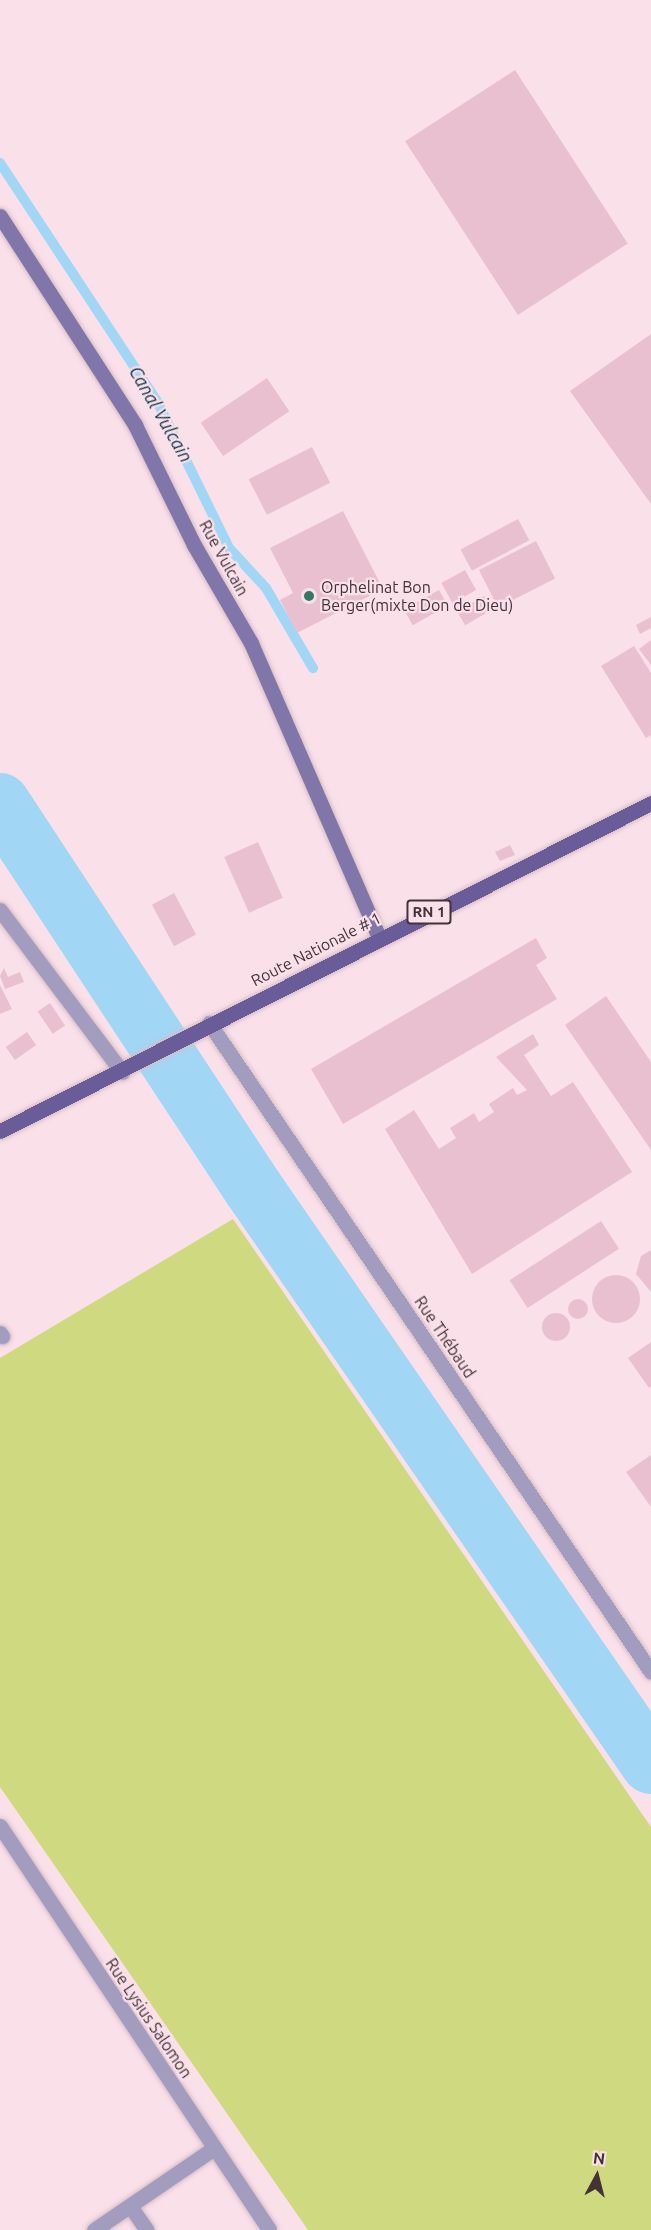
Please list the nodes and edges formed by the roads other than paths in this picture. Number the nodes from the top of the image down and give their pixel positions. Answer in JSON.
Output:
{"nodes":[{"id":1,"x":0,"y":216,"type":"edge"},
{"id":2,"x":651,"y":803,"type":"edge"},
{"id":3,"x":0,"y":910,"type":"edge"},
{"id":4,"x":379,"y":937,"type":"junction"},
{"id":5,"x":209,"y":1023,"type":"junction"},
{"id":6,"x":122,"y":1072,"type":"junction"},
{"id":7,"x":0,"y":1131,"type":"edge"},
{"id":8,"x":651,"y":1672,"type":"edge"},
{"id":9,"x":0,"y":1826,"type":"edge"},
{"id":10,"x":214,"y":2148,"type":"junction"},
{"id":11,"x":130,"y":2206,"type":"junction"},
{"id":12,"x":94,"y":2230,"type":"edge"},
{"id":13,"x":147,"y":2230,"type":"edge"},
{"id":14,"x":269,"y":2230,"type":"edge"}],
"edges":[{"from":1,"to":4,"type":"street","name":"Rue Vulcain"},
{"from":2,"to":4,"type":"main road","name":"Route Nationale # 1","number":"RN 1"},
{"from":3,"to":6,"type":"street"},
{"from":4,"to":5,"type":"main road","name":"Route Nationale # 1","number":"RN 1"},
{"from":5,"to":6,"type":"main road","name":"Route Nationale # 1","number":"RN 1"},
{"from":5,"to":8,"type":"street","name":"Rue Thébaud"},
{"from":6,"to":7,"type":"main road","name":"Route Nationale # 1","number":"RN 1"},
{"from":9,"to":10,"type":"street","name":"Rue Lysius Salomon"},
{"from":10,"to":11,"type":"street"},
{"from":10,"to":14,"type":"street","name":"Rue Lysius Salomon"},
{"from":11,"to":12,"type":"street"},
{"from":11,"to":13,"type":"street"}]}
